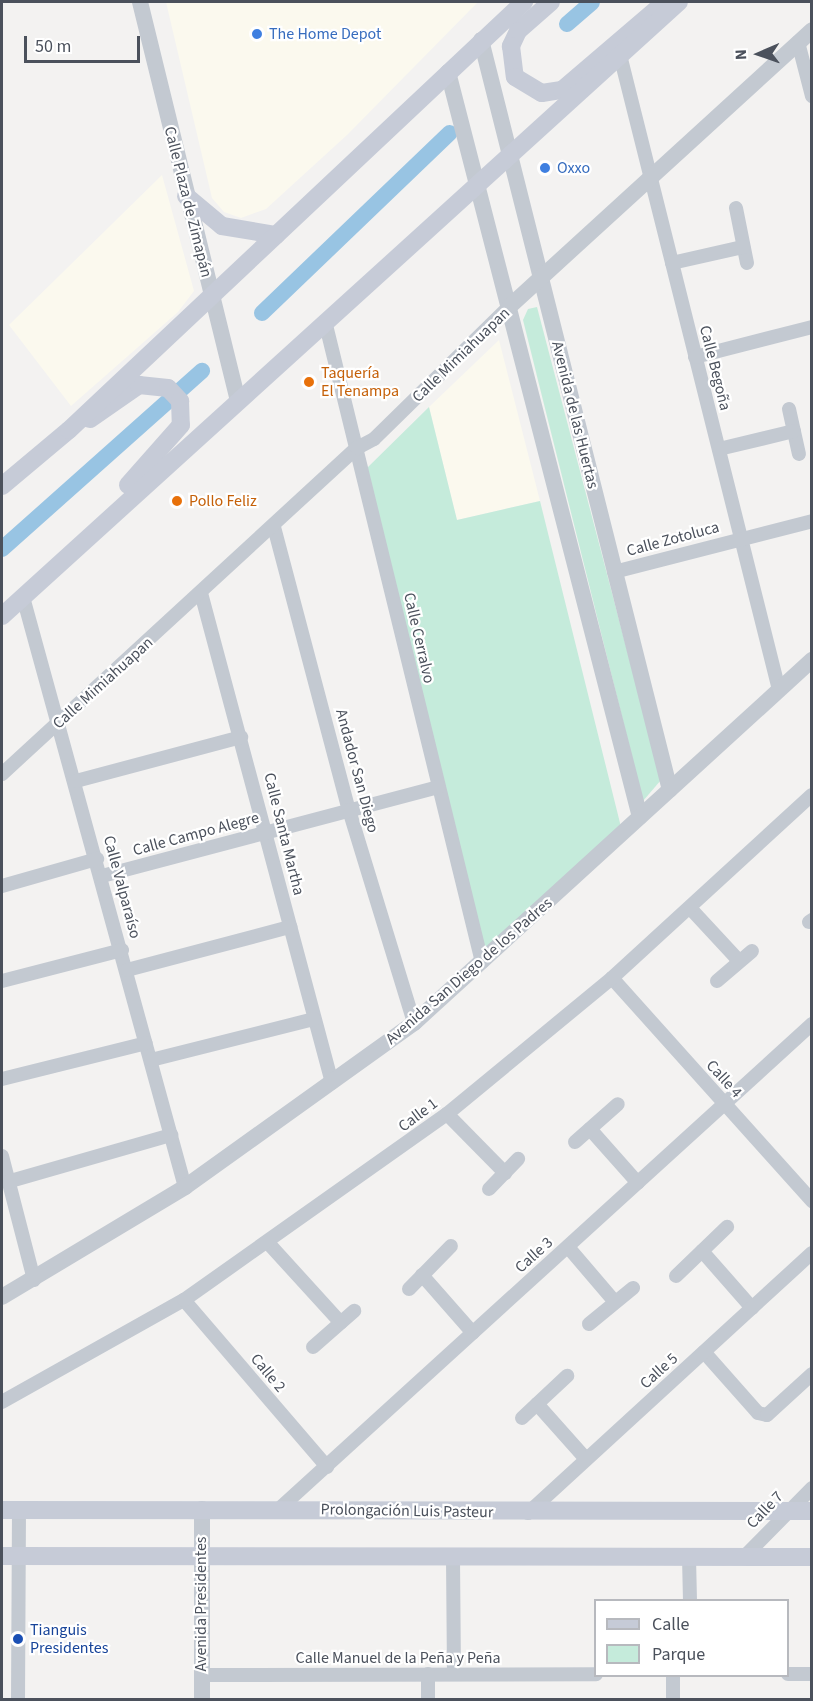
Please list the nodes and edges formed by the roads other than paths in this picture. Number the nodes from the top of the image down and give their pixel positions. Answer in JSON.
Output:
{"nodes":[{"id":1,"x":140,"y":2,"type":"edge"},
{"id":2,"x":524,"y":2,"type":"edge"},
{"id":3,"x":551,"y":2,"type":"edge"},
{"id":4,"x":665,"y":2,"type":"edge"},
{"id":5,"x":679,"y":2,"type":"edge"},
{"id":6,"x":812,"y":30,"type":"edge"},
{"id":7,"x":481,"y":40,"type":"junction"},
{"id":8,"x":798,"y":42,"type":"junction"},
{"id":9,"x":620,"y":55,"type":"junction"},
{"id":10,"x":448,"y":72,"type":"junction"},
{"id":11,"x":812,"y":96,"type":"edge"},
{"id":12,"x":507,"y":155,"type":"junction"},
{"id":13,"x":650,"y":177,"type":"junction"},
{"id":14,"x":478,"y":181,"type":"junction"},
{"id":15,"x":186,"y":196,"type":"junction"},
{"id":16,"x":736,"y":208,"type":"dead end"},
{"id":17,"x":276,"y":236,"type":"junction"},
{"id":18,"x":744,"y":247,"type":"junction"},
{"id":19,"x":672,"y":263,"type":"junction"},
{"id":20,"x":747,"y":263,"type":"dead end"},
{"id":21,"x":541,"y":277,"type":"junction"},
{"id":22,"x":211,"y":296,"type":"junction"},
{"id":23,"x":510,"y":306,"type":"junction"},
{"id":24,"x":325,"y":321,"type":"junction"},
{"id":25,"x":812,"y":327,"type":"edge"},
{"id":26,"x":695,"y":357,"type":"junction"},
{"id":27,"x":238,"y":401,"type":"junction"},
{"id":28,"x":789,"y":408,"type":"dead end"},
{"id":29,"x":69,"y":430,"type":"junction"},
{"id":30,"x":794,"y":431,"type":"junction"},
{"id":31,"x":357,"y":448,"type":"junction"},
{"id":32,"x":719,"y":449,"type":"junction"},
{"id":33,"x":800,"y":454,"type":"dead end"},
{"id":34,"x":2,"y":486,"type":"edge"},
{"id":35,"x":812,"y":522,"type":"edge"},
{"id":36,"x":274,"y":527,"type":"junction"},
{"id":37,"x":93,"y":529,"type":"junction"},
{"id":38,"x":741,"y":538,"type":"junction"},
{"id":39,"x":614,"y":572,"type":"junction"},
{"id":40,"x":201,"y":593,"type":"junction"},
{"id":41,"x":23,"y":597,"type":"junction"},
{"id":42,"x":2,"y":616,"type":"edge"},
{"id":43,"x":812,"y":660,"type":"edge"},
{"id":44,"x":779,"y":690,"type":"junction"},
{"id":45,"x":60,"y":721,"type":"junction"},
{"id":46,"x":241,"y":737,"type":"junction"},
{"id":47,"x":2,"y":774,"type":"edge"},
{"id":48,"x":76,"y":781,"type":"junction"},
{"id":49,"x":438,"y":787,"type":"junction"},
{"id":50,"x":670,"y":790,"type":"junction"},
{"id":51,"x":812,"y":795,"type":"edge"},
{"id":52,"x":349,"y":810,"type":"junction"},
{"id":53,"x":640,"y":818,"type":"junction"},
{"id":54,"x":267,"y":832,"type":"junction"},
{"id":55,"x":97,"y":859,"type":"junction"},
{"id":56,"x":102,"y":876,"type":"junction"},
{"id":57,"x":2,"y":886,"type":"edge"},
{"id":58,"x":690,"y":908,"type":"junction"},
{"id":59,"x":290,"y":927,"type":"junction"},
{"id":60,"x":122,"y":950,"type":"junction"},
{"id":61,"x":752,"y":951,"type":"dead end"},
{"id":62,"x":739,"y":961,"type":"junction"},
{"id":63,"x":482,"y":962,"type":"junction"},
{"id":64,"x":127,"y":970,"type":"junction"},
{"id":65,"x":612,"y":978,"type":"junction"},
{"id":66,"x":2,"y":981,"type":"edge"},
{"id":67,"x":717,"y":981,"type":"dead end"},
{"id":68,"x":314,"y":1019,"type":"junction"},
{"id":69,"x":414,"y":1023,"type":"junction"},
{"id":70,"x":809,"y":1031,"type":"edge"},
{"id":71,"x":146,"y":1043,"type":"junction"},
{"id":72,"x":151,"y":1060,"type":"junction"},
{"id":73,"x":2,"y":1080,"type":"edge"},
{"id":74,"x":332,"y":1083,"type":"junction"},
{"id":75,"x":618,"y":1104,"type":"dead end"},
{"id":76,"x":725,"y":1104,"type":"junction"},
{"id":77,"x":447,"y":1114,"type":"junction"},
{"id":78,"x":590,"y":1129,"type":"junction"},
{"id":79,"x":171,"y":1136,"type":"junction"},
{"id":80,"x":575,"y":1142,"type":"dead end"},
{"id":81,"x":2,"y":1156,"type":"edge"},
{"id":82,"x":518,"y":1159,"type":"dead end"},
{"id":83,"x":505,"y":1173,"type":"junction"},
{"id":84,"x":7,"y":1182,"type":"junction"},
{"id":85,"x":638,"y":1183,"type":"junction"},
{"id":86,"x":185,"y":1187,"type":"junction"},
{"id":87,"x":489,"y":1189,"type":"dead end"},
{"id":88,"x":812,"y":1201,"type":"edge"},
{"id":89,"x":727,"y":1227,"type":"dead end"},
{"id":90,"x":270,"y":1245,"type":"junction"},
{"id":91,"x":451,"y":1246,"type":"dead end"},
{"id":92,"x":568,"y":1247,"type":"junction"},
{"id":93,"x":702,"y":1251,"type":"junction"},
{"id":94,"x":812,"y":1253,"type":"edge"},
{"id":95,"x":422,"y":1275,"type":"junction"},
{"id":96,"x":676,"y":1276,"type":"dead end"},
{"id":97,"x":34,"y":1280,"type":"junction"},
{"id":98,"x":633,"y":1288,"type":"dead end"},
{"id":99,"x":410,"y":1289,"type":"dead end"},
{"id":100,"x":2,"y":1297,"type":"edge"},
{"id":101,"x":184,"y":1300,"type":"junction"},
{"id":102,"x":615,"y":1302,"type":"junction"},
{"id":103,"x":752,"y":1308,"type":"junction"},
{"id":104,"x":354,"y":1311,"type":"dead end"},
{"id":105,"x":341,"y":1323,"type":"junction"},
{"id":106,"x":589,"y":1324,"type":"dead end"},
{"id":107,"x":473,"y":1333,"type":"junction"},
{"id":108,"x":313,"y":1347,"type":"dead end"},
{"id":109,"x":704,"y":1352,"type":"junction"},
{"id":110,"x":812,"y":1374,"type":"edge"},
{"id":111,"x":567,"y":1376,"type":"dead end"},
{"id":112,"x":2,"y":1402,"type":"edge"},
{"id":113,"x":537,"y":1404,"type":"junction"},
{"id":114,"x":522,"y":1418,"type":"dead end"},
{"id":115,"x":586,"y":1460,"type":"junction"},
{"id":116,"x":327,"y":1467,"type":"junction"},
{"id":117,"x":812,"y":1488,"type":"edge"},
{"id":118,"x":202,"y":1509,"type":"junction"},
{"id":119,"x":279,"y":1509,"type":"junction"},
{"id":120,"x":10,"y":1510,"type":"edge"},
{"id":121,"x":786,"y":1511,"type":"junction"},
{"id":122,"x":812,"y":1511,"type":"edge"},
{"id":123,"x":528,"y":1513,"type":"junction"},
{"id":124,"x":10,"y":1556,"type":"edge"},
{"id":125,"x":689,"y":1557,"type":"junction"},
{"id":126,"x":744,"y":1557,"type":"junction"},
{"id":127,"x":812,"y":1557,"type":"edge"},
{"id":128,"x":201,"y":1558,"type":"junction"},
{"id":129,"x":453,"y":1559,"type":"junction"},
{"id":130,"x":690,"y":1599,"type":"edge"},
{"id":131,"x":428,"y":1674,"type":"junction"},
{"id":132,"x":454,"y":1674,"type":"junction"},
{"id":133,"x":594,"y":1674,"type":"edge"},
{"id":134,"x":789,"y":1674,"type":"edge"},
{"id":135,"x":812,"y":1674,"type":"edge"},
{"id":136,"x":201,"y":1675,"type":"junction"},
{"id":137,"x":673,"y":1677,"type":"edge"},
{"id":138,"x":18,"y":1700,"type":"edge"},
{"id":139,"x":201,"y":1700,"type":"edge"},
{"id":140,"x":428,"y":1700,"type":"edge"},
{"id":141,"x":673,"y":1700,"type":"edge"}],
"edges":[{"from":1,"to":15,"type":"street","name":"Calle Plaza de Zimapán"},
{"from":2,"to":7,"type":"main road"},
{"from":3,"to":4,"type":"main road"},
{"from":5,"to":9,"type":"main road"},
{"from":6,"to":8,"type":"street","name":"Calle Mimiahuapan"},
{"from":7,"to":10,"type":"main road"},
{"from":7,"to":12,"type":"street","name":"Avenida de las Huertas"},
{"from":8,"to":11,"type":"street"},
{"from":8,"to":13,"type":"street","name":"Calle Mimiahuapan"},
{"from":9,"to":12,"type":"main road"},
{"from":9,"to":13,"type":"street","name":"Calle Begoña"},
{"from":10,"to":14,"type":"street"},
{"from":10,"to":17,"type":"main road"},
{"from":12,"to":14,"type":"main road"},
{"from":12,"to":21,"type":"street","name":"Avenida de las Huertas"},
{"from":13,"to":19,"type":"street","name":"Calle Begoña"},
{"from":13,"to":21,"type":"street","name":"Calle Mimiahuapan"},
{"from":14,"to":23,"type":"street"},
{"from":14,"to":24,"type":"main road"},
{"from":15,"to":17,"type":"main road"},
{"from":15,"to":22,"type":"street","name":"Calle Plaza de Zimapán"},
{"from":16,"to":18,"type":"street"},
{"from":17,"to":22,"type":"main road"},
{"from":18,"to":19,"type":"street"},
{"from":18,"to":20,"type":"street"},
{"from":19,"to":26,"type":"street","name":"Calle Begoña"},
{"from":21,"to":23,"type":"street","name":"Calle Mimiahuapan"},
{"from":21,"to":39,"type":"street","name":"Avenida de las Huertas"},
{"from":22,"to":27,"type":"street","name":"Calle Plaza de Zimapán"},
{"from":22,"to":29,"type":"main road"},
{"from":23,"to":31,"type":"street","name":"Calle Mimiahuapan"},
{"from":23,"to":53,"type":"street"},
{"from":24,"to":27,"type":"main road"},
{"from":24,"to":31,"type":"street","name":"Calle Cerralvo"},
{"from":25,"to":26,"type":"street"},
{"from":26,"to":32,"type":"street","name":"Calle Begoña"},
{"from":27,"to":37,"type":"main road"},
{"from":28,"to":30,"type":"street"},
{"from":29,"to":34,"type":"main road"},
{"from":29,"to":37,"type":"main road"},
{"from":30,"to":32,"type":"street"},
{"from":30,"to":33,"type":"street"},
{"from":31,"to":36,"type":"street","name":"Calle Mimiahuapan"},
{"from":31,"to":49,"type":"street","name":"Calle Cerralvo"},
{"from":32,"to":38,"type":"street","name":"Calle Begoña"},
{"from":35,"to":38,"type":"street","name":"Calle Zotoluca"},
{"from":36,"to":40,"type":"street","name":"Calle Mimiahuapan"},
{"from":36,"to":52,"type":"street","name":"Andador San Diego"},
{"from":37,"to":41,"type":"main road"},
{"from":38,"to":39,"type":"street","name":"Calle Zotoluca"},
{"from":38,"to":44,"type":"street","name":"Calle Begoña"},
{"from":39,"to":50,"type":"street","name":"Avenida de las Huertas"},
{"from":40,"to":45,"type":"street","name":"Calle Mimiahuapan"},
{"from":40,"to":46,"type":"street","name":"Calle Santa Martha"},
{"from":41,"to":42,"type":"main road"},
{"from":41,"to":45,"type":"street","name":"Calle Valparaíso"},
{"from":43,"to":44,"type":"street","name":"Avenida San Diego de los Padres"},
{"from":44,"to":50,"type":"street","name":"Avenida San Diego de los Padres"},
{"from":45,"to":47,"type":"street","name":"Calle Mimiahuapan"},
{"from":45,"to":48,"type":"street","name":"Calle Valparaíso"},
{"from":46,"to":48,"type":"street"},
{"from":46,"to":54,"type":"street","name":"Calle Santa Martha"},
{"from":48,"to":55,"type":"street","name":"Calle Valparaíso"},
{"from":49,"to":52,"type":"street","name":"Calle Campo Alegre"},
{"from":49,"to":63,"type":"street","name":"Calle Cerralvo"},
{"from":50,"to":53,"type":"street","name":"Avenida San Diego de los Padres"},
{"from":51,"to":58,"type":"street","name":"Calle 1"},
{"from":52,"to":54,"type":"street","name":"Calle Campo Alegre"},
{"from":52,"to":69,"type":"street","name":"Andador San Diego"},
{"from":53,"to":63,"type":"street","name":"Avenida San Diego de los Padres"},
{"from":54,"to":56,"type":"street","name":"Calle Campo Alegre"},
{"from":54,"to":59,"type":"street","name":"Calle Santa Martha"},
{"from":55,"to":56,"type":"street","name":"Calle Valparaíso"},
{"from":55,"to":57,"type":"street"},
{"from":56,"to":60,"type":"street","name":"Calle Valparaíso"},
{"from":58,"to":62,"type":"street"},
{"from":58,"to":65,"type":"street","name":"Calle 1"},
{"from":59,"to":64,"type":"street"},
{"from":59,"to":68,"type":"street","name":"Calle Santa Martha"},
{"from":60,"to":64,"type":"street","name":"Calle Valparaíso"},
{"from":60,"to":66,"type":"street"},
{"from":61,"to":62,"type":"street"},
{"from":62,"to":67,"type":"street"},
{"from":63,"to":69,"type":"street","name":"Avenida San Diego de los Padres"},
{"from":64,"to":71,"type":"street","name":"Calle Valparaíso"},
{"from":65,"to":76,"type":"street","name":"Calle 4"},
{"from":65,"to":77,"type":"street","name":"Calle 1"},
{"from":68,"to":72,"type":"street"},
{"from":68,"to":74,"type":"street","name":"Calle Santa Martha"},
{"from":69,"to":74,"type":"street","name":"Avenida San Diego de los Padres"},
{"from":70,"to":76,"type":"street","name":"Calle 3"},
{"from":71,"to":72,"type":"street","name":"Calle Valparaíso"},
{"from":71,"to":73,"type":"street"},
{"from":72,"to":79,"type":"street","name":"Calle Valparaíso"},
{"from":74,"to":86,"type":"street","name":"Avenida San Diego de los Padres"},
{"from":75,"to":78,"type":"street"},
{"from":76,"to":85,"type":"street","name":"Calle 3"},
{"from":76,"to":88,"type":"street","name":"Calle 4"},
{"from":77,"to":83,"type":"street"},
{"from":77,"to":90,"type":"street","name":"Calle 1"},
{"from":78,"to":80,"type":"street"},
{"from":78,"to":85,"type":"street"},
{"from":79,"to":84,"type":"street"},
{"from":79,"to":86,"type":"street","name":"Calle Valparaíso"},
{"from":81,"to":84,"type":"street"},
{"from":82,"to":83,"type":"street"},
{"from":83,"to":87,"type":"street"},
{"from":84,"to":97,"type":"street"},
{"from":85,"to":92,"type":"street","name":"Calle 3"},
{"from":86,"to":97,"type":"street","name":"Avenida San Diego de los Padres"},
{"from":89,"to":93,"type":"street"},
{"from":90,"to":101,"type":"street","name":"Calle 1"},
{"from":90,"to":105,"type":"street"},
{"from":91,"to":95,"type":"street"},
{"from":92,"to":102,"type":"street"},
{"from":92,"to":107,"type":"street","name":"Calle 3"},
{"from":93,"to":96,"type":"street"},
{"from":93,"to":103,"type":"street"},
{"from":94,"to":103,"type":"street","name":"Calle 5"},
{"from":95,"to":99,"type":"street"},
{"from":95,"to":107,"type":"street"},
{"from":97,"to":100,"type":"street","name":"Avenida San Diego de los Padres"},
{"from":98,"to":102,"type":"street"},
{"from":101,"to":112,"type":"street","name":"Calle 1"},
{"from":101,"to":116,"type":"street","name":"Calle 2"},
{"from":102,"to":106,"type":"street"},
{"from":103,"to":109,"type":"street","name":"Calle 5"},
{"from":104,"to":105,"type":"street"},
{"from":105,"to":108,"type":"street"},
{"from":107,"to":116,"type":"street","name":"Calle 3"},
{"from":109,"to":110,"type":"street"},
{"from":109,"to":115,"type":"street","name":"Calle 5"},
{"from":111,"to":113,"type":"street"},
{"from":113,"to":114,"type":"street"},
{"from":113,"to":115,"type":"street"},
{"from":115,"to":123,"type":"street","name":"Calle 5"},
{"from":116,"to":119,"type":"street","name":"Calle 3"},
{"from":117,"to":121,"type":"street","name":"Calle 7"},
{"from":118,"to":119,"type":"main road","name":"Prolongación Luis Pasteur"},
{"from":118,"to":120,"type":"main road","name":"Prolongación Luis Pasteur"},
{"from":118,"to":128,"type":"street","name":"Avenida Presidentes"},
{"from":119,"to":123,"type":"main road","name":"Prolongación Luis Pasteur"},
{"from":120,"to":124,"type":"street"},
{"from":121,"to":122,"type":"main road","name":"Prolongación Luis Pasteur"},
{"from":121,"to":123,"type":"main road","name":"Prolongación Luis Pasteur"},
{"from":121,"to":126,"type":"street","name":"Calle 7"},
{"from":124,"to":128,"type":"main road"},
{"from":124,"to":138,"type":"street"},
{"from":125,"to":126,"type":"main road"},
{"from":125,"to":129,"type":"main road"},
{"from":125,"to":130,"type":"street"},
{"from":126,"to":127,"type":"main road"},
{"from":128,"to":129,"type":"main road"},
{"from":128,"to":136,"type":"street","name":"Avenida Presidentes"},
{"from":129,"to":132,"type":"street"},
{"from":131,"to":132,"type":"street","name":"Calle Manuel de la Peña y Peña"},
{"from":131,"to":136,"type":"street","name":"Calle Manuel de la Peña y Peña"},
{"from":131,"to":140,"type":"street"},
{"from":132,"to":133,"type":"street","name":"Calle Manuel de la Peña y Peña"},
{"from":134,"to":135,"type":"street"},
{"from":136,"to":139,"type":"street","name":"Avenida Presidentes"},
{"from":137,"to":141,"type":"street"}]}
